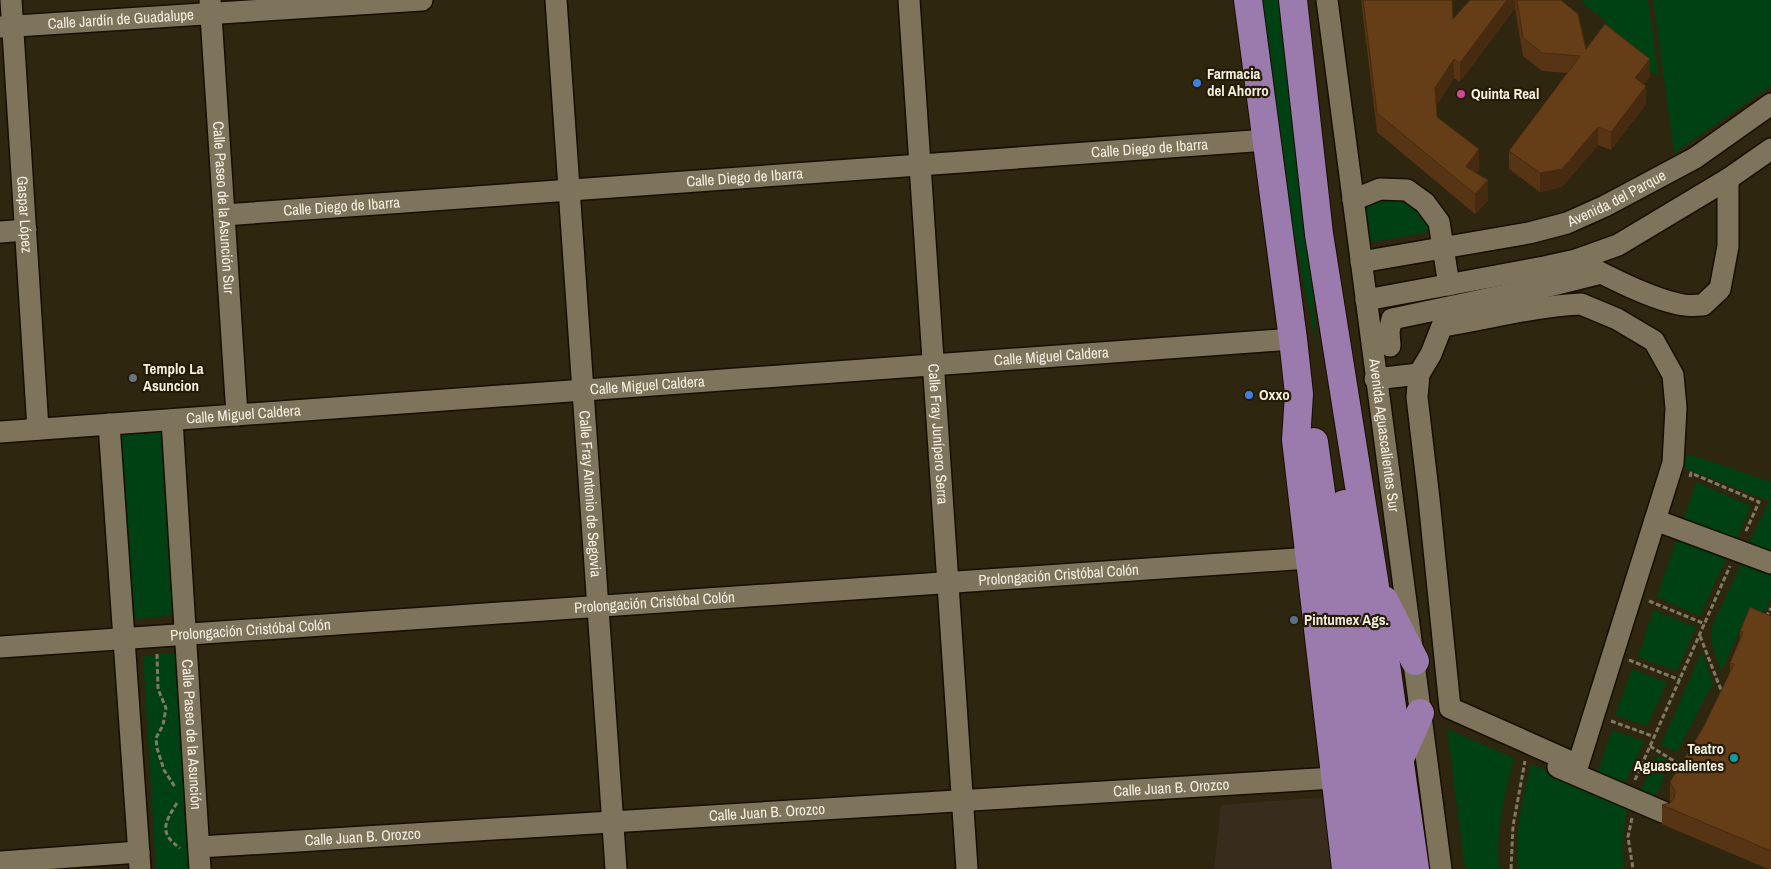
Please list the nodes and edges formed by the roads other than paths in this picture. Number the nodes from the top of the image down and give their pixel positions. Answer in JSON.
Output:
{"nodes":[{"id":1,"x":11,"y":0,"type":"edge"},
{"id":2,"x":422,"y":0,"type":"edge"},
{"id":3,"x":556,"y":0,"type":"edge"},
{"id":4,"x":909,"y":0,"type":"edge"},
{"id":5,"x":1248,"y":0,"type":"edge"},
{"id":6,"x":1293,"y":0,"type":"edge"},
{"id":7,"x":1327,"y":0,"type":"edge"},
{"id":8,"x":210,"y":7,"type":"edge"},
{"id":9,"x":6,"y":26,"type":"edge"},
{"id":10,"x":1771,"y":104,"type":"edge"},
{"id":11,"x":1267,"y":140,"type":"junction"},
{"id":12,"x":1771,"y":149,"type":"edge"},
{"id":13,"x":920,"y":166,"type":"junction"},
{"id":14,"x":1728,"y":179,"type":"junction"},
{"id":15,"x":569,"y":191,"type":"junction"},
{"id":16,"x":1353,"y":200,"type":"junction"},
{"id":17,"x":224,"y":215,"type":"junction"},
{"id":18,"x":26,"y":230,"type":"junction"},
{"id":19,"x":0,"y":232,"type":"edge"},
{"id":20,"x":1319,"y":234,"type":"junction"},
{"id":21,"x":1444,"y":248,"type":"junction"},
{"id":22,"x":1576,"y":260,"type":"junction"},
{"id":23,"x":1361,"y":262,"type":"junction"},
{"id":24,"x":1601,"y":273,"type":"junction"},
{"id":25,"x":1449,"y":285,"type":"junction"},
{"id":26,"x":1549,"y":286,"type":"junction"},
{"id":27,"x":1366,"y":300,"type":"junction"},
{"id":28,"x":1293,"y":339,"type":"junction"},
{"id":29,"x":1390,"y":346,"type":"dead end"},
{"id":30,"x":934,"y":366,"type":"junction"},
{"id":31,"x":1419,"y":374,"type":"junction"},
{"id":32,"x":1375,"y":379,"type":"junction"},
{"id":33,"x":583,"y":390,"type":"junction"},
{"id":34,"x":1299,"y":394,"type":"junction"},
{"id":35,"x":237,"y":415,"type":"junction"},
{"id":36,"x":172,"y":420,"type":"junction"},
{"id":37,"x":109,"y":424,"type":"junction"},
{"id":38,"x":38,"y":429,"type":"junction"},
{"id":39,"x":0,"y":432,"type":"edge"},
{"id":40,"x":1655,"y":520,"type":"junction"},
{"id":41,"x":1400,"y":554,"type":"junction"},
{"id":42,"x":1434,"y":554,"type":"junction"},
{"id":43,"x":1309,"y":558,"type":"junction"},
{"id":44,"x":1771,"y":564,"type":"edge"},
{"id":45,"x":1374,"y":580,"type":"junction"},
{"id":46,"x":948,"y":582,"type":"junction"},
{"id":47,"x":598,"y":606,"type":"junction"},
{"id":48,"x":186,"y":634,"type":"junction"},
{"id":49,"x":124,"y":638,"type":"junction"},
{"id":50,"x":0,"y":647,"type":"edge"},
{"id":51,"x":1414,"y":661,"type":"junction"},
{"id":52,"x":1436,"y":712,"type":"junction"},
{"id":53,"x":1399,"y":761,"type":"junction"},
{"id":54,"x":1334,"y":778,"type":"junction"},
{"id":55,"x":962,"y":800,"type":"junction"},
{"id":56,"x":1664,"y":812,"type":"edge"},
{"id":57,"x":613,"y":822,"type":"junction"},
{"id":58,"x":199,"y":847,"type":"junction"},
{"id":59,"x":140,"y":861,"type":"edge"},
{"id":60,"x":0,"y":862,"type":"edge"},
{"id":61,"x":200,"y":869,"type":"edge"},
{"id":62,"x":616,"y":869,"type":"edge"},
{"id":63,"x":967,"y":869,"type":"edge"},
{"id":64,"x":1346,"y":869,"type":"edge"},
{"id":65,"x":1373,"y":869,"type":"edge"},
{"id":66,"x":1394,"y":869,"type":"edge"},
{"id":67,"x":1415,"y":869,"type":"edge"},
{"id":68,"x":1441,"y":869,"type":"edge"}],
"edges":[{"from":1,"to":9,"type":"street","name":"Gaspar López"},
{"from":2,"to":8,"type":"street","name":"Calle Jardín de Guadalupe"},
{"from":3,"to":15,"type":"street","name":"Calle Fray Antonio de Segovia"},
{"from":4,"to":13,"type":"street","name":"Calle Fray Junípero Serra"},
{"from":5,"to":11,"type":"main road"},
{"from":6,"to":20,"type":"main road","name":"Avenida Aguascalientes Sur"},
{"from":7,"to":16,"type":"street","name":"Avenida Aguascalientes Sur"},
{"from":8,"to":9,"type":"street","name":"Calle Jardín de Guadalupe"},
{"from":8,"to":17,"type":"street","name":"Calle Paseo de la Asunción Sur"},
{"from":9,"to":18,"type":"street","name":"Gaspar López"},
{"from":10,"to":21,"type":"street","name":"Avenida del Parque"},
{"from":11,"to":13,"type":"street","name":"Calle Diego de Ibarra"},
{"from":11,"to":28,"type":"main road"},
{"from":12,"to":14,"type":"street"},
{"from":13,"to":15,"type":"street","name":"Calle Diego de Ibarra"},
{"from":13,"to":30,"type":"street","name":"Calle Fray Junípero Serra"},
{"from":14,"to":22,"type":"street"},
{"from":14,"to":24,"type":"street"},
{"from":15,"to":17,"type":"street","name":"Calle Diego de Ibarra"},
{"from":15,"to":33,"type":"street","name":"Calle Fray Antonio de Segovia"},
{"from":16,"to":21,"type":"street"},
{"from":16,"to":23,"type":"street","name":"Avenida Aguascalientes Sur"},
{"from":17,"to":35,"type":"street","name":"Calle Paseo de la Asunción Sur"},
{"from":18,"to":19,"type":"street"},
{"from":18,"to":38,"type":"street","name":"Gaspar López"},
{"from":20,"to":45,"type":"main road","name":"Avenida Aguascalientes Sur"},
{"from":20,"to":66,"type":"main road","name":"Avenida Aguascalientes Sur"},
{"from":21,"to":23,"type":"street","name":"Avenida del Parque"},
{"from":21,"to":25,"type":"street"},
{"from":22,"to":24,"type":"street"},
{"from":22,"to":26,"type":"street"},
{"from":23,"to":27,"type":"street","name":"Avenida Aguascalientes Sur"},
{"from":24,"to":26,"type":"street"},
{"from":25,"to":26,"type":"street"},
{"from":25,"to":27,"type":"street"},
{"from":26,"to":29,"type":"street"},
{"from":26,"to":31,"type":"street"},
{"from":26,"to":40,"type":"street"},
{"from":27,"to":32,"type":"street","name":"Avenida Aguascalientes Sur"},
{"from":28,"to":30,"type":"street","name":"Calle Miguel Caldera"},
{"from":28,"to":34,"type":"main road"},
{"from":30,"to":33,"type":"street","name":"Calle Miguel Caldera"},
{"from":30,"to":46,"type":"street","name":"Calle Fray Junípero Serra"},
{"from":31,"to":32,"type":"street"},
{"from":31,"to":42,"type":"street"},
{"from":32,"to":41,"type":"street","name":"Avenida Aguascalientes Sur"},
{"from":33,"to":35,"type":"street","name":"Calle Miguel Caldera"},
{"from":33,"to":47,"type":"street","name":"Calle Fray Antonio de Segovia"},
{"from":34,"to":43,"type":"main road"},
{"from":34,"to":65,"type":"main road"},
{"from":35,"to":36,"type":"street","name":"Calle Miguel Caldera"},
{"from":36,"to":37,"type":"street","name":"Calle Miguel Caldera"},
{"from":36,"to":48,"type":"street","name":"Calle Paseo de la Asunción"},
{"from":37,"to":38,"type":"street","name":"Calle Miguel Caldera"},
{"from":37,"to":49,"type":"street"},
{"from":38,"to":39,"type":"street","name":"Calle Miguel Caldera"},
{"from":40,"to":44,"type":"street"},
{"from":40,"to":52,"type":"street"},
{"from":41,"to":42,"type":"street"},
{"from":41,"to":51,"type":"street","name":"Avenida Aguascalientes Sur"},
{"from":42,"to":52,"type":"street"},
{"from":43,"to":46,"type":"street","name":"Prolongación Cristóbal Colón"},
{"from":43,"to":54,"type":"main road"},
{"from":45,"to":51,"type":"main road"},
{"from":45,"to":53,"type":"main road","name":"Avenida Aguascalientes Sur"},
{"from":46,"to":47,"type":"street","name":"Prolongación Cristóbal Colón"},
{"from":46,"to":55,"type":"street","name":"Calle Fray Junípero Serra"},
{"from":47,"to":48,"type":"street","name":"Prolongación Cristóbal Colón"},
{"from":47,"to":57,"type":"street","name":"Calle Fray Antonio de Segovia"},
{"from":48,"to":49,"type":"street","name":"Prolongación Cristóbal Colón"},
{"from":48,"to":58,"type":"street","name":"Calle Paseo de la Asunción"},
{"from":49,"to":50,"type":"street","name":"Prolongación Cristóbal Colón"},
{"from":49,"to":59,"type":"street"},
{"from":51,"to":52,"type":"street","name":"Avenida Aguascalientes Sur"},
{"from":52,"to":53,"type":"main road"},
{"from":52,"to":56,"type":"street"},
{"from":52,"to":68,"type":"street","name":"Avenida Aguascalientes Sur"},
{"from":53,"to":67,"type":"main road","name":"Avenida Aguascalientes Sur"},
{"from":54,"to":55,"type":"street","name":"Calle Juan B. Orozco"},
{"from":54,"to":64,"type":"main road"},
{"from":55,"to":57,"type":"street","name":"Calle Juan B. Orozco"},
{"from":55,"to":63,"type":"street","name":"Calle Fray Junípero Serra"},
{"from":57,"to":58,"type":"street","name":"Calle Juan B. Orozco"},
{"from":57,"to":62,"type":"street","name":"Calle Fray Antonio de Segovia"},
{"from":58,"to":61,"type":"street","name":"Calle Paseo de la Asunción"},
{"from":59,"to":60,"type":"street"}]}
